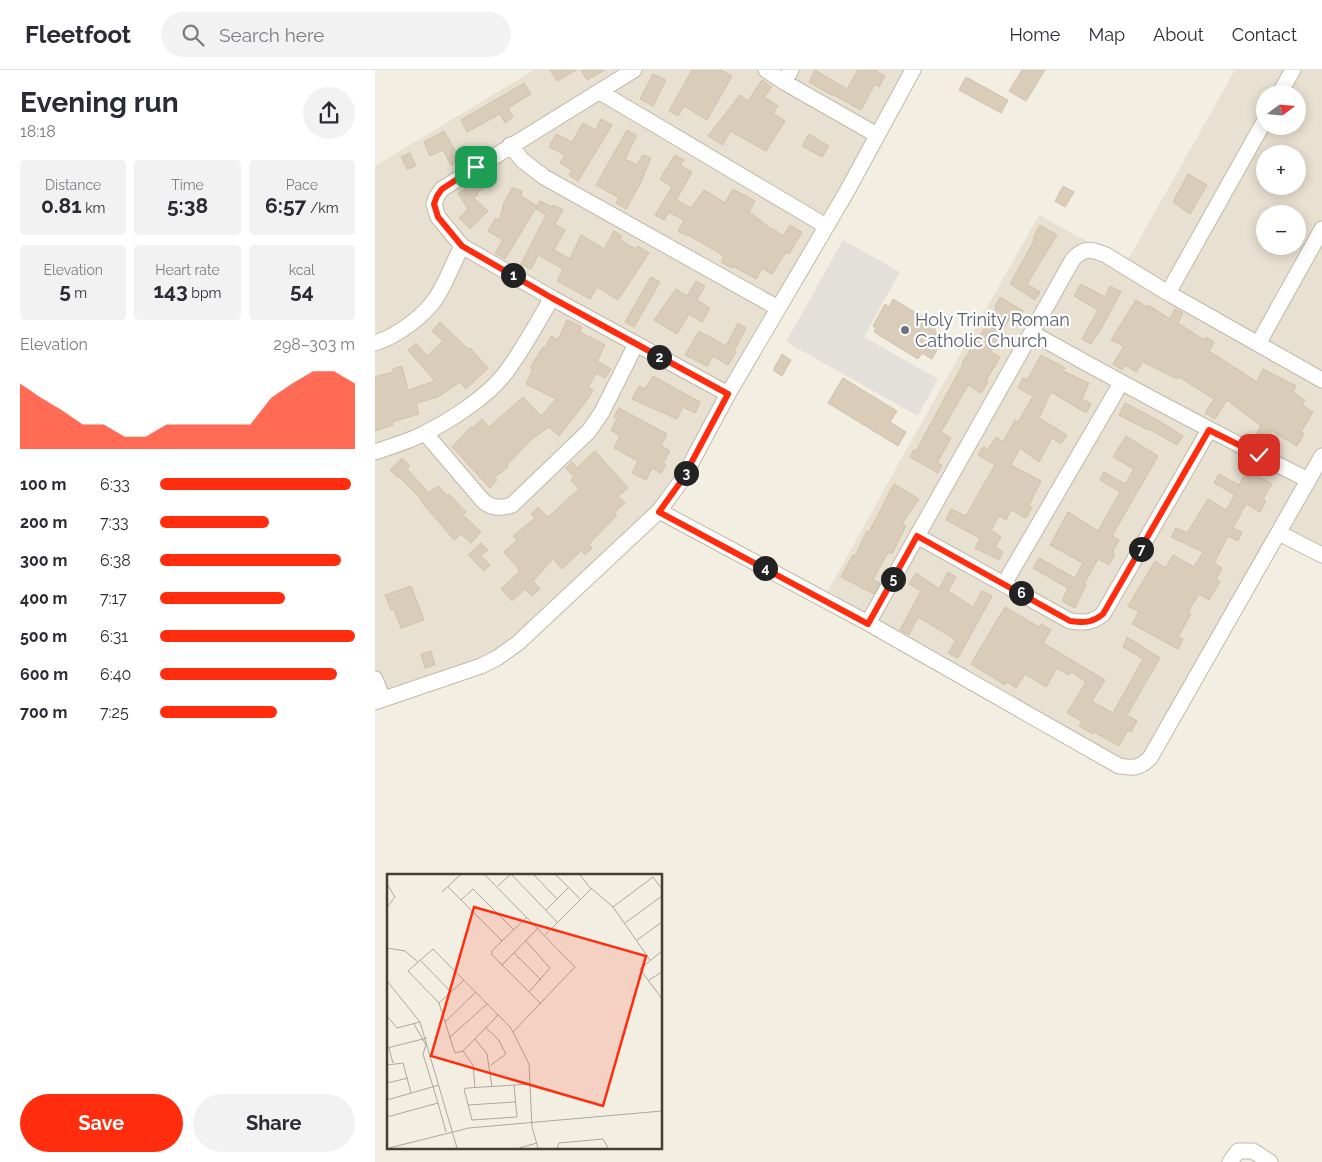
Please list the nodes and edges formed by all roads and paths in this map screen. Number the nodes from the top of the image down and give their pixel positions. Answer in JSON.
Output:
{"nodes":[{"id":1,"x":634,"y":70,"type":"edge"},
{"id":2,"x":766,"y":70,"type":"edge"},
{"id":3,"x":913,"y":70,"type":"edge"},
{"id":4,"x":1293,"y":70,"type":"edge"},
{"id":5,"x":787,"y":76,"type":"edge"},
{"id":6,"x":1284,"y":85,"type":"edge"},
{"id":7,"x":601,"y":92,"type":"junction"},
{"id":8,"x":877,"y":135,"type":"junction"},
{"id":9,"x":1257,"y":135,"type":"edge"},
{"id":10,"x":511,"y":146,"type":"junction"},
{"id":11,"x":825,"y":226,"type":"junction"},
{"id":12,"x":1322,"y":229,"type":"edge"},
{"id":13,"x":462,"y":246,"type":"junction"},
{"id":14,"x":1168,"y":293,"type":"junction"},
{"id":15,"x":552,"y":298,"type":"junction"},
{"id":16,"x":778,"y":308,"type":"junction"},
{"id":17,"x":1032,"y":332,"type":"junction"},
{"id":18,"x":375,"y":343,"type":"edge"},
{"id":19,"x":636,"y":344,"type":"junction"},
{"id":20,"x":1258,"y":344,"type":"junction"},
{"id":21,"x":1322,"y":380,"type":"edge"},
{"id":22,"x":1121,"y":383,"type":"junction"},
{"id":23,"x":728,"y":394,"type":"junction"},
{"id":24,"x":1209,"y":430,"type":"junction"},
{"id":25,"x":425,"y":433,"type":"junction"},
{"id":26,"x":375,"y":452,"type":"edge"},
{"id":27,"x":1322,"y":456,"type":"edge"},
{"id":28,"x":1308,"y":480,"type":"junction"},
{"id":29,"x":659,"y":512,"type":"junction"},
{"id":30,"x":1279,"y":533,"type":"junction"},
{"id":31,"x":917,"y":536,"type":"junction"},
{"id":32,"x":1322,"y":556,"type":"edge"},
{"id":33,"x":1004,"y":584,"type":"junction"},
{"id":34,"x":868,"y":624,"type":"junction"},
{"id":35,"x":375,"y":679,"type":"edge"},
{"id":36,"x":379,"y":701,"type":"edge"},
{"id":37,"x":1230,"y":1162,"type":"edge"},
{"id":38,"x":1270,"y":1162,"type":"edge"}],
"edges":[{"from":1,"to":7,"type":"street"},
{"from":2,"to":5,"type":"street"},
{"from":3,"to":8,"type":"street"},
{"from":4,"to":6,"type":"street"},
{"from":5,"to":8,"type":"street"},
{"from":7,"to":10,"type":"street"},
{"from":7,"to":11,"type":"street"},
{"from":8,"to":11,"type":"street"},
{"from":9,"to":14,"type":"street"},
{"from":10,"to":13,"type":"street"},
{"from":10,"to":16,"type":"street"},
{"from":11,"to":16,"type":"street"},
{"from":12,"to":20,"type":"street"},
{"from":13,"to":15,"type":"street"},
{"from":13,"to":18,"type":"street"},
{"from":14,"to":17,"type":"street"},
{"from":14,"to":20,"type":"street"},
{"from":15,"to":19,"type":"street"},
{"from":15,"to":25,"type":"street"},
{"from":16,"to":23,"type":"street"},
{"from":17,"to":22,"type":"street"},
{"from":17,"to":31,"type":"street"},
{"from":19,"to":23,"type":"street"},
{"from":19,"to":25,"type":"street"},
{"from":20,"to":21,"type":"street"},
{"from":22,"to":24,"type":"street"},
{"from":22,"to":33,"type":"street"},
{"from":23,"to":29,"type":"street"},
{"from":24,"to":28,"type":"street"},
{"from":24,"to":33,"type":"street"},
{"from":25,"to":26,"type":"street"},
{"from":27,"to":28,"type":"street"},
{"from":28,"to":30,"type":"street"},
{"from":29,"to":34,"type":"street"},
{"from":29,"to":36,"type":"street"},
{"from":30,"to":32,"type":"street"},
{"from":30,"to":34,"type":"street"},
{"from":31,"to":33,"type":"street"},
{"from":31,"to":34,"type":"street"},
{"from":35,"to":36,"type":"street"},
{"from":37,"to":38,"type":"street"}]}
